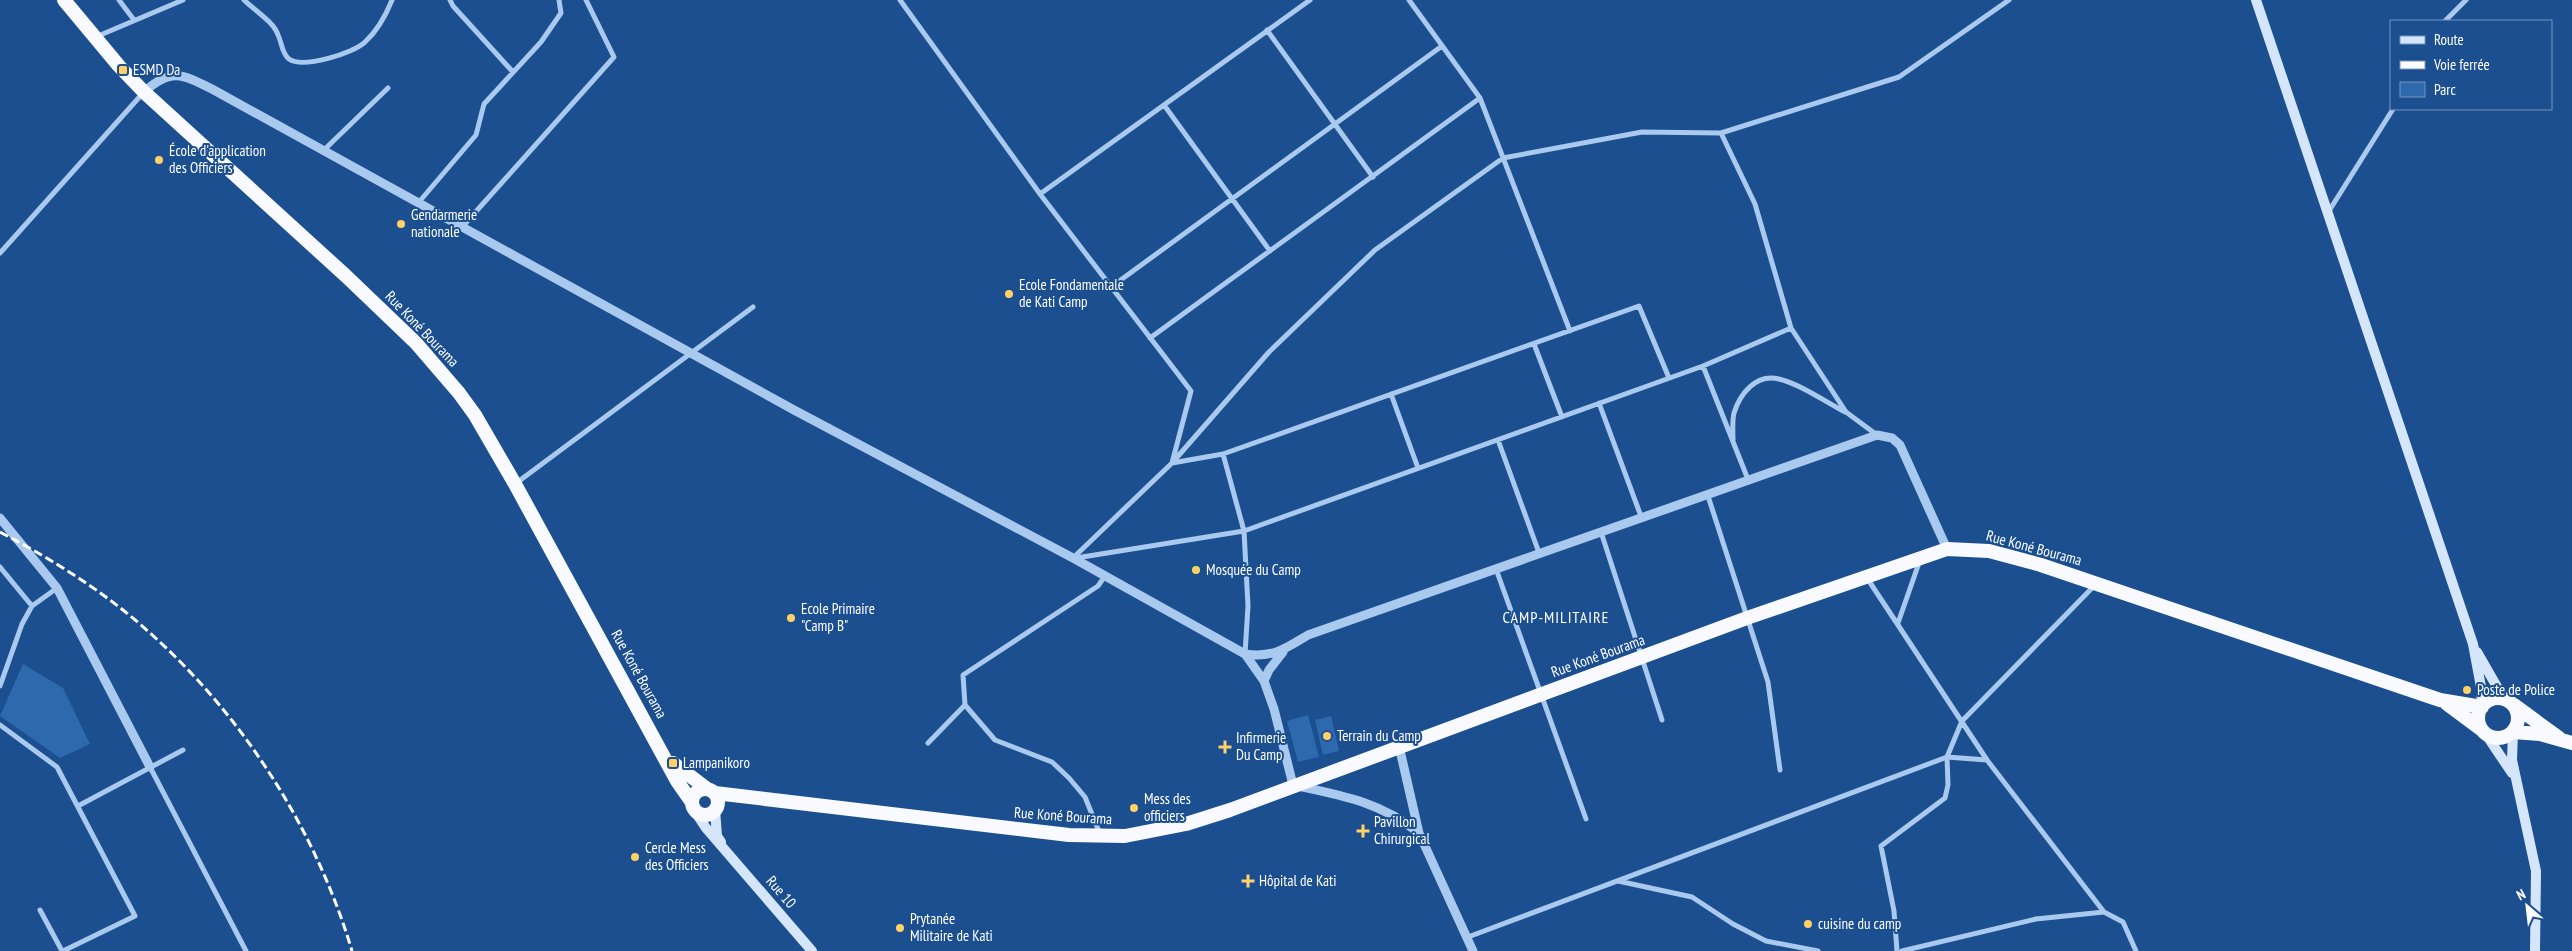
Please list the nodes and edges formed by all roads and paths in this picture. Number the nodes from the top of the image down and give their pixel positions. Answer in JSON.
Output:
{"nodes":[{"id":1,"x":64,"y":0,"type":"edge"},
{"id":2,"x":118,"y":0,"type":"edge"},
{"id":3,"x":183,"y":0,"type":"edge"},
{"id":4,"x":244,"y":0,"type":"edge"},
{"id":5,"x":392,"y":0,"type":"edge"},
{"id":6,"x":450,"y":0,"type":"edge"},
{"id":7,"x":559,"y":0,"type":"edge"},
{"id":8,"x":586,"y":0,"type":"edge"},
{"id":9,"x":900,"y":0,"type":"edge"},
{"id":10,"x":1310,"y":0,"type":"edge"},
{"id":11,"x":1409,"y":0,"type":"edge"},
{"id":12,"x":2009,"y":0,"type":"edge"},
{"id":13,"x":2256,"y":0,"type":"edge"},
{"id":14,"x":2466,"y":0,"type":"edge"},
{"id":15,"x":134,"y":20,"type":"junction"},
{"id":16,"x":2446,"y":20,"type":"edge"},
{"id":17,"x":1267,"y":30,"type":"junction"},
{"id":18,"x":95,"y":38,"type":"junction"},
{"id":19,"x":1442,"y":46,"type":"junction"},
{"id":20,"x":513,"y":72,"type":"junction"},
{"id":21,"x":388,"y":88,"type":"dead end"},
{"id":22,"x":144,"y":92,"type":"junction"},
{"id":23,"x":1480,"y":98,"type":"junction"},
{"id":24,"x":1164,"y":104,"type":"junction"},
{"id":25,"x":2391,"y":110,"type":"edge"},
{"id":26,"x":1336,"y":125,"type":"junction"},
{"id":27,"x":1721,"y":133,"type":"junction"},
{"id":28,"x":325,"y":150,"type":"junction"},
{"id":29,"x":1503,"y":158,"type":"junction"},
{"id":30,"x":1374,"y":177,"type":"junction"},
{"id":31,"x":1040,"y":194,"type":"junction"},
{"id":32,"x":1233,"y":199,"type":"junction"},
{"id":33,"x":419,"y":202,"type":"junction"},
{"id":34,"x":2329,"y":211,"type":"junction"},
{"id":35,"x":463,"y":226,"type":"junction"},
{"id":36,"x":1270,"y":251,"type":"junction"},
{"id":37,"x":0,"y":253,"type":"edge"},
{"id":38,"x":1111,"y":287,"type":"junction"},
{"id":39,"x":753,"y":307,"type":"dead end"},
{"id":40,"x":1791,"y":328,"type":"junction"},
{"id":41,"x":1570,"y":330,"type":"junction"},
{"id":42,"x":1150,"y":338,"type":"junction"},
{"id":43,"x":1534,"y":344,"type":"junction"},
{"id":44,"x":691,"y":353,"type":"junction"},
{"id":45,"x":1703,"y":366,"type":"junction"},
{"id":46,"x":1669,"y":378,"type":"junction"},
{"id":47,"x":1392,"y":394,"type":"junction"},
{"id":48,"x":1598,"y":403,"type":"junction"},
{"id":49,"x":1846,"y":412,"type":"junction"},
{"id":50,"x":1562,"y":416,"type":"junction"},
{"id":51,"x":1878,"y":436,"type":"junction"},
{"id":52,"x":1498,"y":440,"type":"junction"},
{"id":53,"x":1733,"y":440,"type":"junction"},
{"id":54,"x":1223,"y":454,"type":"junction"},
{"id":55,"x":1172,"y":463,"type":"junction"},
{"id":56,"x":1418,"y":468,"type":"junction"},
{"id":57,"x":1750,"y":482,"type":"junction"},
{"id":58,"x":514,"y":484,"type":"junction"},
{"id":59,"x":1708,"y":496,"type":"junction"},
{"id":60,"x":0,"y":518,"type":"edge"},
{"id":61,"x":1642,"y":518,"type":"junction"},
{"id":62,"x":1244,"y":531,"type":"junction"},
{"id":63,"x":1601,"y":532,"type":"junction"},
{"id":64,"x":1946,"y":549,"type":"junction"},
{"id":65,"x":1538,"y":550,"type":"dead end"},
{"id":66,"x":1921,"y":557,"type":"junction"},
{"id":67,"x":1073,"y":558,"type":"junction"},
{"id":68,"x":0,"y":567,"type":"edge"},
{"id":69,"x":1496,"y":569,"type":"junction"},
{"id":70,"x":1105,"y":576,"type":"junction"},
{"id":71,"x":1865,"y":576,"type":"junction"},
{"id":72,"x":2098,"y":582,"type":"junction"},
{"id":73,"x":57,"y":588,"type":"junction"},
{"id":74,"x":32,"y":606,"type":"junction"},
{"id":75,"x":1747,"y":618,"type":"junction"},
{"id":76,"x":1898,"y":623,"type":"junction"},
{"id":77,"x":2473,"y":644,"type":"junction"},
{"id":78,"x":1286,"y":648,"type":"junction"},
{"id":79,"x":1245,"y":654,"type":"junction"},
{"id":80,"x":1642,"y":657,"type":"junction"},
{"id":81,"x":1264,"y":682,"type":"junction"},
{"id":82,"x":0,"y":686,"type":"edge"},
{"id":83,"x":1541,"y":694,"type":"junction"},
{"id":84,"x":2440,"y":700,"type":"junction"},
{"id":85,"x":2507,"y":700,"type":"junction"},
{"id":86,"x":965,"y":705,"type":"junction"},
{"id":87,"x":2482,"y":706,"type":"junction"},
{"id":88,"x":1662,"y":720,"type":"dead end"},
{"id":89,"x":1962,"y":721,"type":"junction"},
{"id":90,"x":0,"y":725,"type":"edge"},
{"id":91,"x":2513,"y":732,"type":"junction"},
{"id":92,"x":2485,"y":733,"type":"junction"},
{"id":93,"x":2566,"y":741,"type":"edge"},
{"id":94,"x":928,"y":743,"type":"dead end"},
{"id":95,"x":1399,"y":746,"type":"junction"},
{"id":96,"x":183,"y":750,"type":"dead end"},
{"id":97,"x":664,"y":753,"type":"junction"},
{"id":98,"x":1947,"y":757,"type":"junction"},
{"id":99,"x":1987,"y":760,"type":"junction"},
{"id":100,"x":150,"y":768,"type":"junction"},
{"id":101,"x":1780,"y":770,"type":"dead end"},
{"id":102,"x":2515,"y":778,"type":"junction"},
{"id":103,"x":1293,"y":785,"type":"junction"},
{"id":104,"x":710,"y":791,"type":"junction"},
{"id":105,"x":752,"y":798,"type":"junction"},
{"id":106,"x":78,"y":806,"type":"junction"},
{"id":107,"x":692,"y":806,"type":"junction"},
{"id":108,"x":1412,"y":807,"type":"junction"},
{"id":109,"x":716,"y":809,"type":"junction"},
{"id":110,"x":1401,"y":819,"type":"junction"},
{"id":111,"x":1586,"y":819,"type":"dead end"},
{"id":112,"x":1419,"y":833,"type":"junction"},
{"id":113,"x":1101,"y":837,"type":"junction"},
{"id":114,"x":727,"y":852,"type":"junction"},
{"id":115,"x":1618,"y":881,"type":"junction"},
{"id":116,"x":40,"y":910,"type":"dead end"},
{"id":117,"x":2104,"y":912,"type":"junction"},
{"id":118,"x":1468,"y":937,"type":"junction"},
{"id":119,"x":63,"y":951,"type":"edge"},
{"id":120,"x":246,"y":951,"type":"edge"},
{"id":121,"x":812,"y":951,"type":"edge"},
{"id":122,"x":1473,"y":951,"type":"edge"},
{"id":123,"x":1818,"y":951,"type":"edge"},
{"id":124,"x":1897,"y":951,"type":"edge"},
{"id":125,"x":1902,"y":951,"type":"edge"},
{"id":126,"x":2136,"y":951,"type":"edge"},
{"id":127,"x":2535,"y":951,"type":"edge"}],
"edges":[{"from":1,"to":18,"type":"highway","name":"Rue Koné Bourama"},
{"from":2,"to":15,"type":"street"},
{"from":3,"to":15,"type":"street"},
{"from":4,"to":5,"type":"street"},
{"from":6,"to":20,"type":"street"},
{"from":7,"to":20,"type":"street"},
{"from":8,"to":35,"type":"street"},
{"from":9,"to":31,"type":"street"},
{"from":10,"to":17,"type":"street"},
{"from":11,"to":19,"type":"street"},
{"from":12,"to":27,"type":"street"},
{"from":13,"to":34,"type":"main road"},
{"from":14,"to":16,"type":"street"},
{"from":15,"to":18,"type":"street"},
{"from":17,"to":24,"type":"street"},
{"from":17,"to":26,"type":"street"},
{"from":18,"to":22,"type":"highway","name":"Rue Koné Bourama"},
{"from":19,"to":23,"type":"street"},
{"from":19,"to":26,"type":"street"},
{"from":20,"to":33,"type":"street"},
{"from":21,"to":28,"type":"street"},
{"from":22,"to":28,"type":"street"},
{"from":22,"to":37,"type":"street"},
{"from":22,"to":58,"type":"highway","name":"Rue Koné Bourama"},
{"from":23,"to":29,"type":"street"},
{"from":23,"to":30,"type":"street"},
{"from":24,"to":31,"type":"street"},
{"from":24,"to":32,"type":"street"},
{"from":25,"to":34,"type":"street"},
{"from":26,"to":30,"type":"street"},
{"from":26,"to":32,"type":"street"},
{"from":27,"to":29,"type":"street"},
{"from":27,"to":40,"type":"street"},
{"from":28,"to":33,"type":"street"},
{"from":29,"to":41,"type":"street"},
{"from":29,"to":55,"type":"street"},
{"from":30,"to":36,"type":"street"},
{"from":31,"to":38,"type":"street"},
{"from":32,"to":36,"type":"street"},
{"from":32,"to":38,"type":"street"},
{"from":33,"to":35,"type":"street"},
{"from":34,"to":77,"type":"main road"},
{"from":35,"to":44,"type":"street"},
{"from":36,"to":42,"type":"street"},
{"from":38,"to":42,"type":"street"},
{"from":39,"to":44,"type":"street"},
{"from":40,"to":45,"type":"street"},
{"from":40,"to":49,"type":"street"},
{"from":41,"to":43,"type":"street"},
{"from":41,"to":46,"type":"street"},
{"from":42,"to":55,"type":"street"},
{"from":43,"to":47,"type":"street"},
{"from":43,"to":50,"type":"street"},
{"from":44,"to":58,"type":"street"},
{"from":44,"to":67,"type":"street"},
{"from":45,"to":46,"type":"street"},
{"from":45,"to":53,"type":"street"},
{"from":46,"to":48,"type":"street"},
{"from":47,"to":54,"type":"street"},
{"from":47,"to":56,"type":"street"},
{"from":48,"to":50,"type":"street"},
{"from":48,"to":61,"type":"street"},
{"from":49,"to":51,"type":"street"},
{"from":49,"to":53,"type":"street"},
{"from":50,"to":52,"type":"street"},
{"from":51,"to":57,"type":"street"},
{"from":51,"to":64,"type":"street"},
{"from":52,"to":56,"type":"street"},
{"from":52,"to":65,"type":"street"},
{"from":53,"to":57,"type":"street"},
{"from":54,"to":55,"type":"street"},
{"from":54,"to":62,"type":"street"},
{"from":55,"to":67,"type":"street"},
{"from":56,"to":62,"type":"street"},
{"from":57,"to":59,"type":"street"},
{"from":58,"to":97,"type":"highway","name":"Rue Koné Bourama"},
{"from":59,"to":61,"type":"street"},
{"from":59,"to":75,"type":"street"},
{"from":60,"to":73,"type":"street"},
{"from":61,"to":63,"type":"street"},
{"from":62,"to":67,"type":"street"},
{"from":62,"to":79,"type":"street"},
{"from":63,"to":69,"type":"street"},
{"from":63,"to":80,"type":"street"},
{"from":64,"to":66,"type":"highway","name":"Rue Koné Bourama"},
{"from":64,"to":72,"type":"highway","name":"Rue Koné Bourama"},
{"from":66,"to":71,"type":"highway","name":"Rue Koné Bourama"},
{"from":66,"to":76,"type":"street"},
{"from":67,"to":70,"type":"street"},
{"from":68,"to":74,"type":"street"},
{"from":69,"to":78,"type":"street"},
{"from":69,"to":83,"type":"street"},
{"from":70,"to":79,"type":"street"},
{"from":70,"to":86,"type":"street"},
{"from":71,"to":75,"type":"highway","name":"Rue Koné Bourama"},
{"from":71,"to":76,"type":"street"},
{"from":72,"to":84,"type":"highway","name":"Rue Koné Bourama"},
{"from":72,"to":89,"type":"street"},
{"from":73,"to":74,"type":"street"},
{"from":73,"to":100,"type":"street"},
{"from":74,"to":82,"type":"street"},
{"from":75,"to":80,"type":"highway","name":"Rue Koné Bourama"},
{"from":75,"to":101,"type":"street"},
{"from":76,"to":89,"type":"street"},
{"from":77,"to":85,"type":"main road"},
{"from":77,"to":87,"type":"main road"},
{"from":78,"to":79,"type":"street"},
{"from":78,"to":81,"type":"street"},
{"from":79,"to":81,"type":"street"},
{"from":80,"to":83,"type":"highway","name":"Rue Koné Bourama"},
{"from":80,"to":88,"type":"street"},
{"from":81,"to":103,"type":"street"},
{"from":83,"to":95,"type":"highway","name":"Rue Koné Bourama"},
{"from":83,"to":111,"type":"street"},
{"from":84,"to":87,"type":"highway","name":"Rue Koné Bourama"},
{"from":84,"to":92,"type":"highway","name":"Rue Koné Bourama"},
{"from":85,"to":87,"type":"highway"},
{"from":85,"to":91,"type":"highway"},
{"from":85,"to":93,"type":"highway"},
{"from":86,"to":94,"type":"street"},
{"from":86,"to":113,"type":"street"},
{"from":87,"to":92,"type":"highway"},
{"from":89,"to":98,"type":"street"},
{"from":89,"to":99,"type":"street"},
{"from":90,"to":106,"type":"street"},
{"from":91,"to":92,"type":"highway"},
{"from":91,"to":93,"type":"highway"},
{"from":91,"to":102,"type":"main road"},
{"from":92,"to":102,"type":"main road"},
{"from":95,"to":103,"type":"highway","name":"Rue Koné Bourama"},
{"from":95,"to":108,"type":"street"},
{"from":96,"to":100,"type":"street"},
{"from":97,"to":104,"type":"highway","name":"Rue Koné Bourama"},
{"from":97,"to":107,"type":"highway","name":"Rue Koné Bourama"},
{"from":98,"to":99,"type":"street"},
{"from":98,"to":115,"type":"street"},
{"from":98,"to":124,"type":"street"},
{"from":99,"to":117,"type":"street"},
{"from":100,"to":106,"type":"street"},
{"from":100,"to":120,"type":"street"},
{"from":102,"to":127,"type":"main road"},
{"from":103,"to":110,"type":"street"},
{"from":103,"to":113,"type":"highway","name":"Rue Koné Bourama"},
{"from":104,"to":105,"type":"highway","name":"Rue Koné Bourama"},
{"from":104,"to":107,"type":"highway"},
{"from":104,"to":109,"type":"highway"},
{"from":105,"to":109,"type":"highway","name":"Rue Koné Bourama"},
{"from":105,"to":113,"type":"highway","name":"Rue Koné Bourama"},
{"from":106,"to":119,"type":"street"},
{"from":107,"to":109,"type":"highway"},
{"from":107,"to":114,"type":"main road","name":"Rue 10"},
{"from":108,"to":110,"type":"street"},
{"from":108,"to":112,"type":"street"},
{"from":109,"to":114,"type":"main road","name":"Rue 10"},
{"from":110,"to":112,"type":"street"},
{"from":112,"to":118,"type":"street"},
{"from":114,"to":121,"type":"main road","name":"Rue 10"},
{"from":115,"to":118,"type":"street"},
{"from":115,"to":123,"type":"street"},
{"from":116,"to":119,"type":"street"},
{"from":117,"to":125,"type":"street"},
{"from":117,"to":126,"type":"street"},
{"from":118,"to":122,"type":"street"}]}
